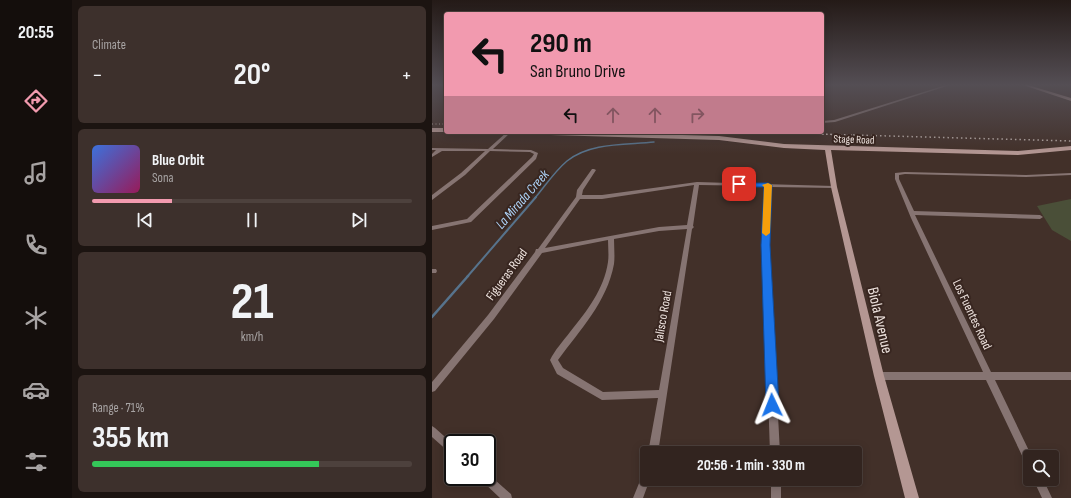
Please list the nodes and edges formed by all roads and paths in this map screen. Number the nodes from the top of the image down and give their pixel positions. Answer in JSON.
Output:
{"nodes":[{"id":1,"x":874,"y":108,"type":"edge"},
{"id":2,"x":824,"y":122,"type":"edge"},
{"id":3,"x":432,"y":130,"type":"edge"},
{"id":4,"x":444,"y":130,"type":"edge"},
{"id":5,"x":507,"y":134,"type":"edge"},
{"id":6,"x":584,"y":134,"type":"edge"},
{"id":7,"x":828,"y":148,"type":"junction"},
{"id":8,"x":1071,"y":148,"type":"edge"},
{"id":9,"x":432,"y":149,"type":"edge"},
{"id":10,"x":440,"y":149,"type":"junction"},
{"id":11,"x":489,"y":150,"type":"junction"},
{"id":12,"x":432,"y":156,"type":"edge"},
{"id":13,"x":594,"y":170,"type":"dead end"},
{"id":14,"x":1071,"y":174,"type":"edge"},
{"id":15,"x":697,"y":184,"type":"junction"},
{"id":16,"x":768,"y":185,"type":"junction"},
{"id":17,"x":834,"y":187,"type":"junction"},
{"id":18,"x":578,"y":196,"type":"junction"},
{"id":19,"x":432,"y":198,"type":"edge"},
{"id":20,"x":912,"y":213,"type":"junction"},
{"id":21,"x":1040,"y":217,"type":"dead end"},
{"id":22,"x":691,"y":227,"type":"junction"},
{"id":23,"x":432,"y":228,"type":"edge"},
{"id":24,"x":611,"y":238,"type":"junction"},
{"id":25,"x":538,"y":251,"type":"junction"},
{"id":26,"x":879,"y":376,"type":"junction"},
{"id":27,"x":988,"y":376,"type":"junction"},
{"id":28,"x":1071,"y":376,"type":"edge"},
{"id":29,"x":432,"y":388,"type":"edge"},
{"id":30,"x":662,"y":394,"type":"junction"},
{"id":31,"x":432,"y":431,"type":"edge"},
{"id":32,"x":444,"y":442,"type":"edge"},
{"id":33,"x":654,"y":446,"type":"edge"},
{"id":34,"x":774,"y":446,"type":"edge"},
{"id":35,"x":1024,"y":450,"type":"edge"},
{"id":36,"x":494,"y":486,"type":"edge"},
{"id":37,"x":642,"y":486,"type":"edge"},
{"id":38,"x":776,"y":486,"type":"edge"},
{"id":39,"x":1041,"y":486,"type":"edge"},
{"id":40,"x":507,"y":498,"type":"edge"},
{"id":41,"x":638,"y":498,"type":"edge"},
{"id":42,"x":776,"y":498,"type":"edge"},
{"id":43,"x":912,"y":498,"type":"edge"},
{"id":44,"x":1047,"y":498,"type":"edge"}],
"edges":[{"from":1,"to":2,"type":"street"},
{"from":3,"to":4,"type":"main road"},
{"from":5,"to":11,"type":"street"},
{"from":6,"to":7,"type":"main road","name":"Stage Road"},
{"from":7,"to":8,"type":"main road","name":"Stage Road"},
{"from":7,"to":17,"type":"main road","name":"Biola Avenue"},
{"from":9,"to":10,"type":"street"},
{"from":10,"to":11,"type":"street"},
{"from":10,"to":12,"type":"street"},
{"from":11,"to":19,"type":"street"},
{"from":11,"to":23,"type":"street"},
{"from":13,"to":18,"type":"street","name":"Figueras Road"},
{"from":14,"to":20,"type":"street","name":"Los Fuentes Road"},
{"from":15,"to":16,"type":"street"},
{"from":15,"to":18,"type":"street"},
{"from":15,"to":22,"type":"street","name":"Jalisco Road"},
{"from":16,"to":17,"type":"street"},
{"from":16,"to":34,"type":"street"},
{"from":17,"to":26,"type":"main road","name":"Biola Avenue"},
{"from":18,"to":25,"type":"street","name":"Figueras Road"},
{"from":20,"to":21,"type":"street"},
{"from":20,"to":27,"type":"street","name":"Los Fuentes Road"},
{"from":22,"to":24,"type":"street"},
{"from":22,"to":30,"type":"street","name":"Jalisco Road"},
{"from":24,"to":25,"type":"street"},
{"from":24,"to":30,"type":"street"},
{"from":25,"to":29,"type":"street","name":"Figueras Road"},
{"from":26,"to":27,"type":"street"},
{"from":26,"to":43,"type":"main road","name":"Biola Avenue"},
{"from":27,"to":28,"type":"street"},
{"from":27,"to":35,"type":"street","name":"Los Fuentes Road"},
{"from":30,"to":33,"type":"street","name":"Jalisco Road"},
{"from":31,"to":32,"type":"street"},
{"from":36,"to":40,"type":"street"},
{"from":37,"to":41,"type":"street"},
{"from":38,"to":42,"type":"street"},
{"from":39,"to":44,"type":"street"}]}
